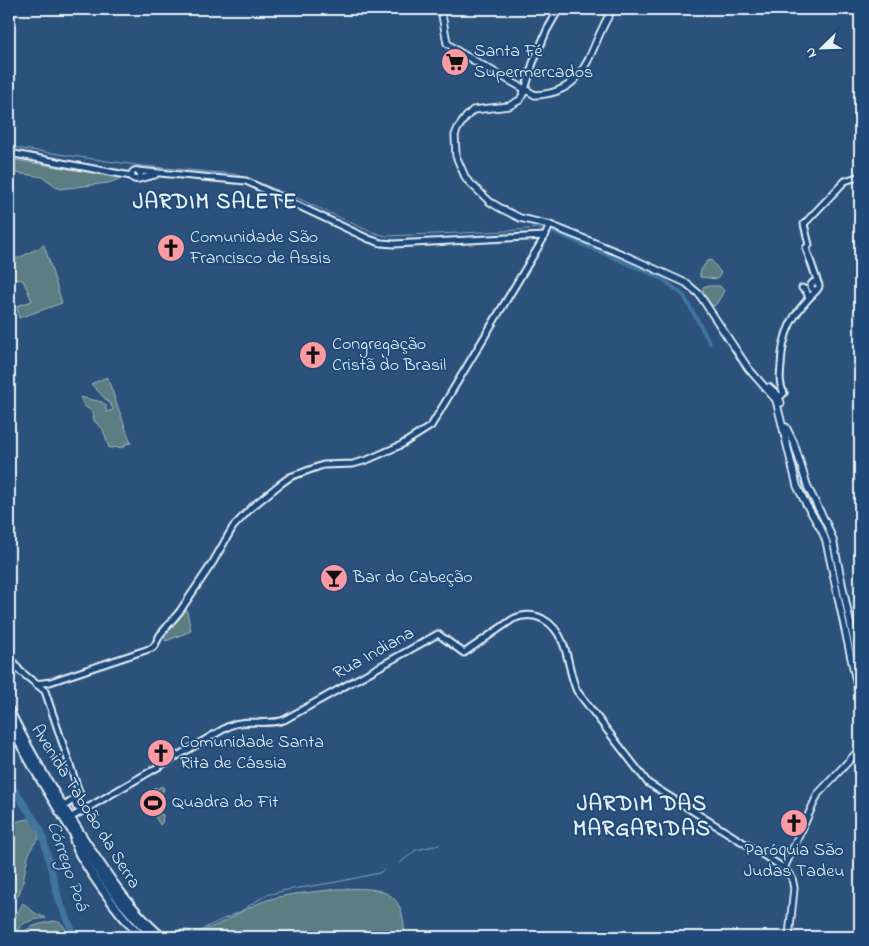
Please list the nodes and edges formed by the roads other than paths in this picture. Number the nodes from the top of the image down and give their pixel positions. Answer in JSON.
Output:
{"nodes":[{"id":1,"x":441,"y":9,"type":"edge"},
{"id":2,"x":559,"y":9,"type":"edge"},
{"id":3,"x":613,"y":9,"type":"edge"},
{"id":4,"x":526,"y":90,"type":"junction"},
{"id":5,"x":9,"y":153,"type":"edge"},
{"id":6,"x":110,"y":171,"type":"junction"},
{"id":7,"x":136,"y":171,"type":"junction"},
{"id":8,"x":158,"y":174,"type":"junction"},
{"id":9,"x":131,"y":176,"type":"junction"},
{"id":10,"x":860,"y":176,"type":"edge"},
{"id":11,"x":139,"y":179,"type":"junction"},
{"id":12,"x":547,"y":230,"type":"junction"},
{"id":13,"x":802,"y":288,"type":"dead end"},
{"id":14,"x":807,"y":298,"type":"junction"},
{"id":15,"x":778,"y":399,"type":"junction"},
{"id":16,"x":790,"y":444,"type":"junction"},
{"id":17,"x":9,"y":656,"type":"edge"},
{"id":18,"x":860,"y":670,"type":"edge"},
{"id":19,"x":46,"y":683,"type":"junction"},
{"id":20,"x":36,"y":684,"type":"junction"},
{"id":21,"x":45,"y":692,"type":"junction"},
{"id":22,"x":859,"y":692,"type":"edge"},
{"id":23,"x":860,"y":700,"type":"edge"},
{"id":24,"x":9,"y":710,"type":"edge"},
{"id":25,"x":9,"y":723,"type":"edge"},
{"id":26,"x":860,"y":749,"type":"edge"},
{"id":27,"x":77,"y":797,"type":"junction"},
{"id":28,"x":63,"y":807,"type":"junction"},
{"id":29,"x":83,"y":810,"type":"junction"},
{"id":30,"x":70,"y":818,"type":"junction"},
{"id":31,"x":71,"y":830,"type":"junction"},
{"id":32,"x":784,"y":868,"type":"junction"},
{"id":33,"x":144,"y":937,"type":"edge"},
{"id":34,"x":157,"y":937,"type":"edge"},
{"id":35,"x":789,"y":937,"type":"edge"}],
"edges":[{"from":1,"to":4,"type":"main road"},
{"from":2,"to":4,"type":"street"},
{"from":3,"to":4,"type":"main road"},
{"from":4,"to":12,"type":"main road"},
{"from":5,"to":6,"type":"street"},
{"from":6,"to":7,"type":"street"},
{"from":6,"to":9,"type":"street"},
{"from":7,"to":8,"type":"street"},
{"from":7,"to":9,"type":"street"},
{"from":7,"to":11,"type":"street"},
{"from":8,"to":11,"type":"street"},
{"from":8,"to":12,"type":"street"},
{"from":9,"to":11,"type":"street"},
{"from":10,"to":14,"type":"street"},
{"from":12,"to":15,"type":"main road"},
{"from":12,"to":19,"type":"street"},
{"from":13,"to":14,"type":"street"},
{"from":14,"to":15,"type":"street"},
{"from":15,"to":16,"type":"main road"},
{"from":16,"to":18,"type":"main road"},
{"from":16,"to":22,"type":"main road"},
{"from":17,"to":20,"type":"street"},
{"from":19,"to":20,"type":"street"},
{"from":19,"to":21,"type":"street"},
{"from":20,"to":21,"type":"street"},
{"from":21,"to":27,"type":"street"},
{"from":22,"to":23,"type":"main road"},
{"from":24,"to":28,"type":"highway","name":"Avenida Taboão da Serra"},
{"from":25,"to":31,"type":"highway","name":"Avenida Taboão da Serra"},
{"from":26,"to":32,"type":"main road"},
{"from":27,"to":28,"type":"street"},
{"from":27,"to":29,"type":"street"},
{"from":28,"to":30,"type":"highway","name":"Avenida Taboão da Serra"},
{"from":29,"to":30,"type":"street","name":"Rua Indiana"},
{"from":29,"to":32,"type":"street","name":"Rua Indiana"},
{"from":30,"to":34,"type":"highway","name":"Avenida Taboão da Serra"},
{"from":31,"to":33,"type":"highway"},
{"from":31,"to":34,"type":"highway","name":"Avenida Taboão da Serra"},
{"from":32,"to":35,"type":"main road"}]}
